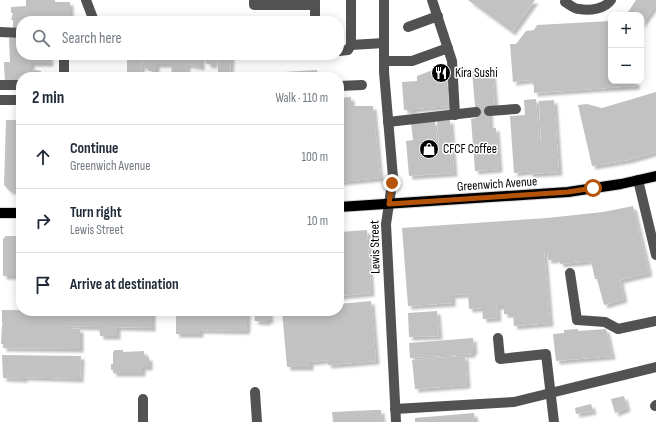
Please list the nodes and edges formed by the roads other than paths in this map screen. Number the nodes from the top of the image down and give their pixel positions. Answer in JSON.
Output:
{"nodes":[{"id":1,"x":86,"y":0,"type":"edge"},
{"id":2,"x":254,"y":0,"type":"edge"},
{"id":3,"x":351,"y":0,"type":"edge"},
{"id":4,"x":384,"y":0,"type":"edge"},
{"id":5,"x":432,"y":0,"type":"edge"},
{"id":6,"x":566,"y":0,"type":"edge"},
{"id":7,"x":612,"y":0,"type":"edge"},
{"id":8,"x":315,"y":3,"type":"edge"},
{"id":9,"x":92,"y":16,"type":"edge"},
{"id":10,"x":315,"y":16,"type":"edge"},
{"id":11,"x":438,"y":16,"type":"junction"},
{"id":12,"x":408,"y":27,"type":"dead end"},
{"id":13,"x":0,"y":32,"type":"edge"},
{"id":14,"x":16,"y":33,"type":"edge"},
{"id":15,"x":384,"y":43,"type":"junction"},
{"id":16,"x":351,"y":45,"type":"junction"},
{"id":17,"x":448,"y":48,"type":"junction"},
{"id":18,"x":344,"y":50,"type":"edge"},
{"id":19,"x":64,"y":60,"type":"edge"},
{"id":20,"x":384,"y":61,"type":"junction"},
{"id":21,"x":64,"y":72,"type":"edge"},
{"id":22,"x":16,"y":84,"type":"edge"},
{"id":23,"x":0,"y":85,"type":"edge"},
{"id":24,"x":344,"y":86,"type":"edge"},
{"id":25,"x":362,"y":86,"type":"dead end"},
{"id":26,"x":0,"y":100,"type":"edge"},
{"id":27,"x":16,"y":100,"type":"edge"},
{"id":28,"x":516,"y":109,"type":"dead end"},
{"id":29,"x":489,"y":111,"type":"dead end"},
{"id":30,"x":476,"y":112,"type":"dead end"},
{"id":31,"x":455,"y":115,"type":"junction"},
{"id":32,"x":388,"y":122,"type":"junction"},
{"id":33,"x":656,"y":176,"type":"edge"},
{"id":34,"x":638,"y":180,"type":"junction"},
{"id":35,"x":389,"y":204,"type":"junction"},
{"id":36,"x":344,"y":207,"type":"edge"},
{"id":37,"x":0,"y":213,"type":"edge"},
{"id":38,"x":16,"y":213,"type":"edge"},
{"id":39,"x":656,"y":255,"type":"edge"},
{"id":40,"x":570,"y":273,"type":"dead end"},
{"id":41,"x":656,"y":321,"type":"edge"},
{"id":42,"x":498,"y":338,"type":"dead end"},
{"id":43,"x":656,"y":367,"type":"edge"},
{"id":44,"x":255,"y":392,"type":"dead end"},
{"id":45,"x":550,"y":393,"type":"junction"},
{"id":46,"x":143,"y":399,"type":"dead end"},
{"id":47,"x":395,"y":409,"type":"junction"},
{"id":48,"x":143,"y":422,"type":"edge"},
{"id":49,"x":257,"y":422,"type":"edge"},
{"id":50,"x":396,"y":422,"type":"edge"},
{"id":51,"x":554,"y":422,"type":"edge"}],
"edges":[{"from":1,"to":9,"type":"street"},
{"from":2,"to":8,"type":"street"},
{"from":3,"to":16,"type":"street"},
{"from":4,"to":15,"type":"street","name":"Lewis Street"},
{"from":5,"to":11,"type":"street"},
{"from":6,"to":7,"type":"street"},
{"from":8,"to":10,"type":"street"},
{"from":11,"to":12,"type":"street"},
{"from":11,"to":17,"type":"street"},
{"from":13,"to":14,"type":"street"},
{"from":15,"to":16,"type":"street"},
{"from":15,"to":20,"type":"street","name":"Lewis Street"},
{"from":16,"to":18,"type":"street"},
{"from":17,"to":20,"type":"street"},
{"from":17,"to":31,"type":"street"},
{"from":19,"to":21,"type":"street"},
{"from":20,"to":32,"type":"street","name":"Lewis Street"},
{"from":22,"to":23,"type":"street"},
{"from":24,"to":25,"type":"street"},
{"from":26,"to":27,"type":"street"},
{"from":28,"to":29,"type":"street"},
{"from":30,"to":31,"type":"street"},
{"from":31,"to":32,"type":"street"},
{"from":32,"to":35,"type":"street","name":"Lewis Street"},
{"from":33,"to":34,"type":"main road","name":"Greenwich Avenue"},
{"from":34,"to":35,"type":"main road","name":"Greenwich Avenue"},
{"from":34,"to":39,"type":"street"},
{"from":35,"to":36,"type":"main road","name":"Greenwich Avenue"},
{"from":35,"to":47,"type":"street","name":"Lewis Street"},
{"from":37,"to":38,"type":"main road"},
{"from":40,"to":41,"type":"street"},
{"from":42,"to":45,"type":"street"},
{"from":43,"to":45,"type":"street"},
{"from":44,"to":49,"type":"street"},
{"from":45,"to":47,"type":"street"},
{"from":45,"to":51,"type":"street"},
{"from":46,"to":48,"type":"street"},
{"from":47,"to":50,"type":"street","name":"Lewis Street"}]}
